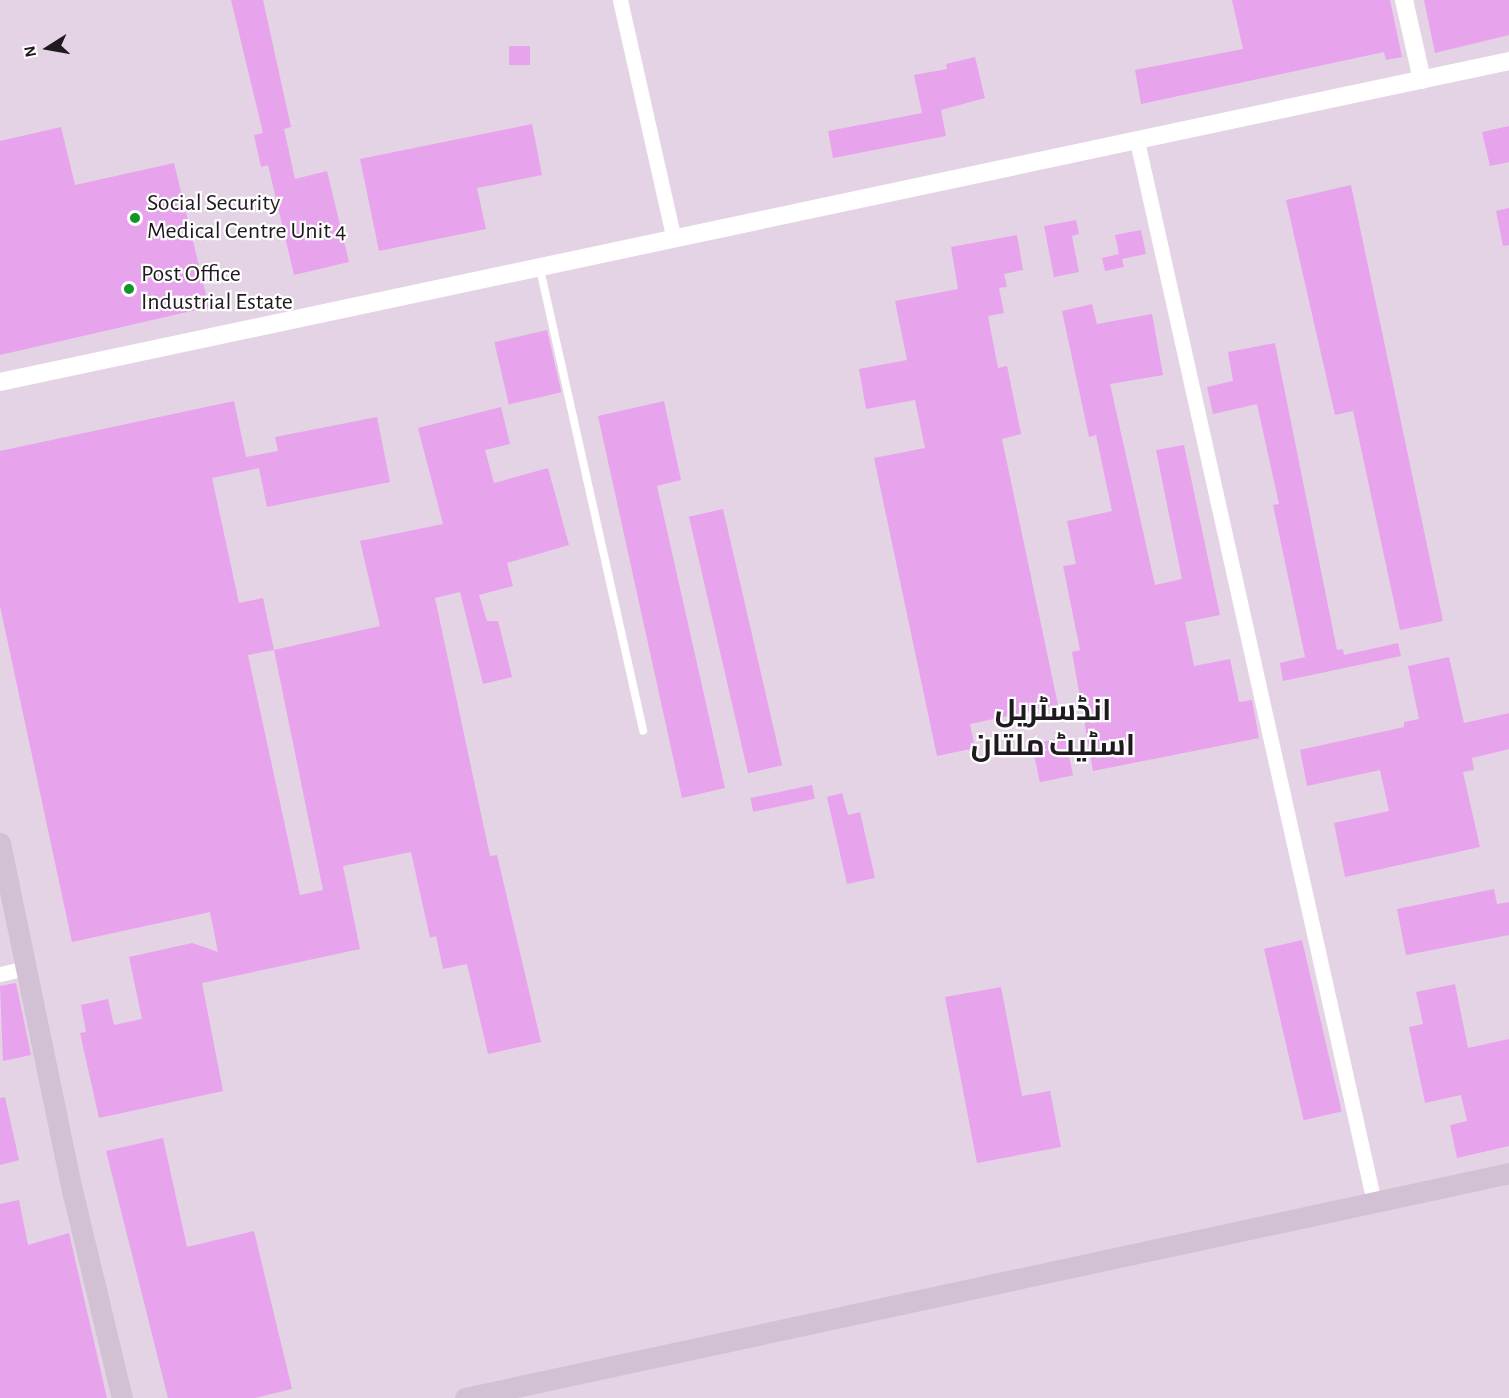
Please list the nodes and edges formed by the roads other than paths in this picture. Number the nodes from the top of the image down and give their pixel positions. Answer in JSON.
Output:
{"nodes":[{"id":1,"x":620,"y":0,"type":"edge"},
{"id":2,"x":1404,"y":0,"type":"edge"},
{"id":3,"x":1509,"y":61,"type":"edge"},
{"id":4,"x":1422,"y":80,"type":"junction"},
{"id":5,"x":1137,"y":141,"type":"junction"},
{"id":6,"x":674,"y":239,"type":"junction"},
{"id":7,"x":540,"y":269,"type":"junction"},
{"id":8,"x":0,"y":382,"type":"edge"},
{"id":9,"x":643,"y":731,"type":"dead end"},
{"id":10,"x":0,"y":843,"type":"edge"},
{"id":11,"x":26,"y":968,"type":"junction"},
{"id":12,"x":0,"y":974,"type":"edge"},
{"id":13,"x":1509,"y":1173,"type":"edge"},
{"id":14,"x":1374,"y":1202,"type":"junction"},
{"id":15,"x":122,"y":1398,"type":"edge"},
{"id":16,"x":465,"y":1398,"type":"edge"}],
"edges":[{"from":1,"to":6,"type":"street"},
{"from":2,"to":4,"type":"street"},
{"from":3,"to":4,"type":"street"},
{"from":4,"to":5,"type":"street"},
{"from":5,"to":6,"type":"street"},
{"from":5,"to":14,"type":"street"},
{"from":6,"to":7,"type":"street"},
{"from":7,"to":8,"type":"street"},
{"from":7,"to":9,"type":"lane"},
{"from":10,"to":11,"type":"main road"},
{"from":11,"to":12,"type":"street"},
{"from":11,"to":15,"type":"main road"},
{"from":13,"to":14,"type":"main road"},
{"from":14,"to":16,"type":"main road"}]}
